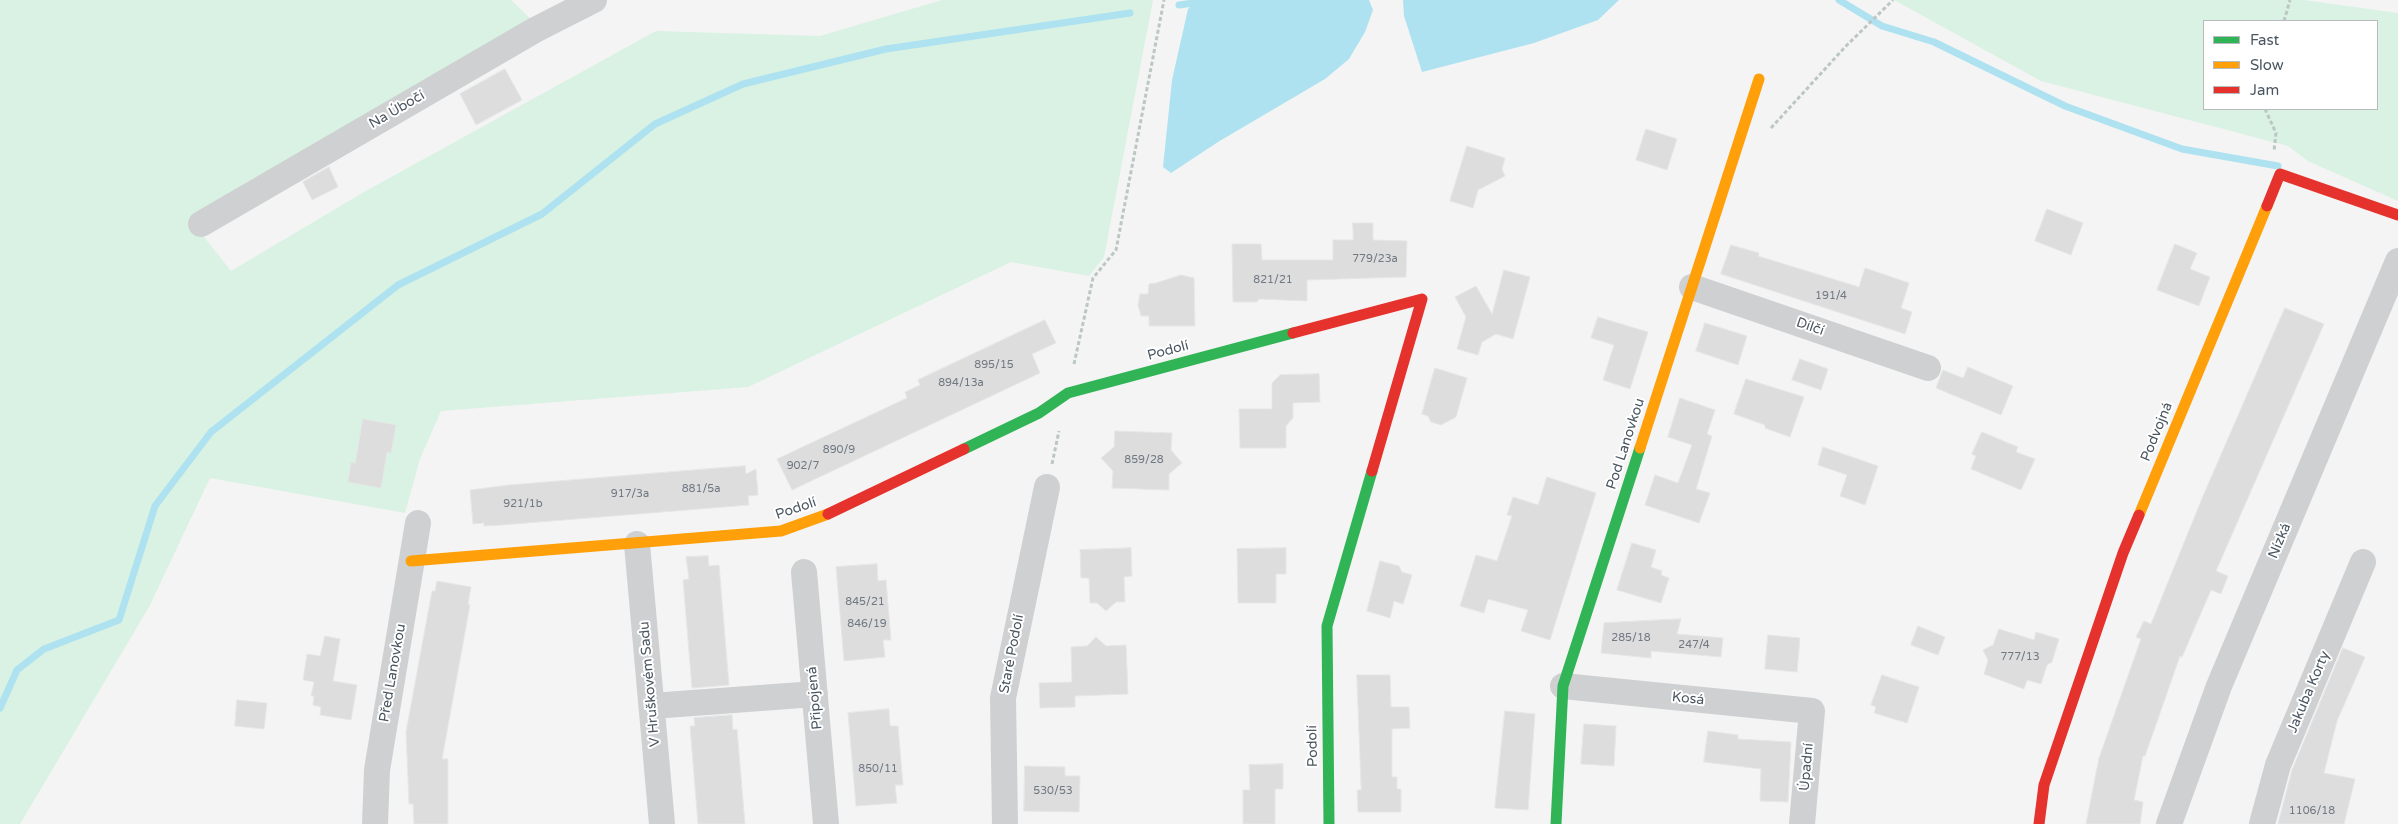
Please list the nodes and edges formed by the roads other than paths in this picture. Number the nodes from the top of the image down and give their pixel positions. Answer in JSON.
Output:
{"nodes":[{"id":1,"x":594,"y":0,"type":"edge"},
{"id":2,"x":1759,"y":79,"type":"dead end"},
{"id":3,"x":2398,"y":215,"type":"edge"},
{"id":4,"x":201,"y":224,"type":"dead end"},
{"id":5,"x":2398,"y":261,"type":"edge"},
{"id":6,"x":1692,"y":287,"type":"junction"},
{"id":7,"x":1928,"y":368,"type":"dead end"},
{"id":8,"x":1047,"y":487,"type":"road end"},
{"id":9,"x":418,"y":523,"type":"dead end"},
{"id":10,"x":637,"y":544,"type":"junction"},
{"id":11,"x":411,"y":561,"type":"junction"},
{"id":12,"x":2363,"y":562,"type":"dead end"},
{"id":13,"x":804,"y":572,"type":"dead end"},
{"id":14,"x":1563,"y":686,"type":"junction"},
{"id":15,"x":814,"y":694,"type":"junction"},
{"id":16,"x":652,"y":706,"type":"junction"},
{"id":17,"x":1812,"y":711,"type":"joint"},
{"id":18,"x":375,"y":824,"type":"edge"},
{"id":19,"x":662,"y":824,"type":"edge"},
{"id":20,"x":826,"y":824,"type":"edge"},
{"id":21,"x":1005,"y":824,"type":"edge"},
{"id":22,"x":1329,"y":824,"type":"edge"},
{"id":23,"x":1556,"y":824,"type":"edge"},
{"id":24,"x":1802,"y":824,"type":"edge"},
{"id":25,"x":2039,"y":824,"type":"edge"},
{"id":26,"x":2169,"y":824,"type":"edge"},
{"id":27,"x":2262,"y":824,"type":"edge"}],
"edges":[{"from":1,"to":4,"type":"street","name":"Na Úbočí"},
{"from":2,"to":6,"type":"street","name":"Pod Lanovkou"},
{"from":3,"to":25,"type":"street","name":"Podvojná"},
{"from":5,"to":26,"type":"street","name":"Nízká"},
{"from":6,"to":7,"type":"street","name":"Dílčí"},
{"from":6,"to":14,"type":"street","name":"Pod Lanovkou"},
{"from":8,"to":21,"type":"street","name":"Staré Podolí"},
{"from":9,"to":11,"type":"street","name":"Před Lanovkou"},
{"from":10,"to":11,"type":"street","name":"Podolí"},
{"from":10,"to":16,"type":"street","name":"V Hruškovém Sadu"},
{"from":10,"to":22,"type":"street","name":"Podolí"},
{"from":11,"to":18,"type":"street","name":"Před Lanovkou"},
{"from":12,"to":27,"type":"street","name":"Jakuba Korty"},
{"from":13,"to":15,"type":"street","name":"Připojená"},
{"from":14,"to":17,"type":"street","name":"Kosá"},
{"from":14,"to":23,"type":"street","name":"Pod Lanovkou"},
{"from":15,"to":16,"type":"street"},
{"from":15,"to":20,"type":"street","name":"Připojená"},
{"from":16,"to":19,"type":"street","name":"V Hruškovém Sadu"},
{"from":17,"to":24,"type":"street","name":"Úpadní"}]}
